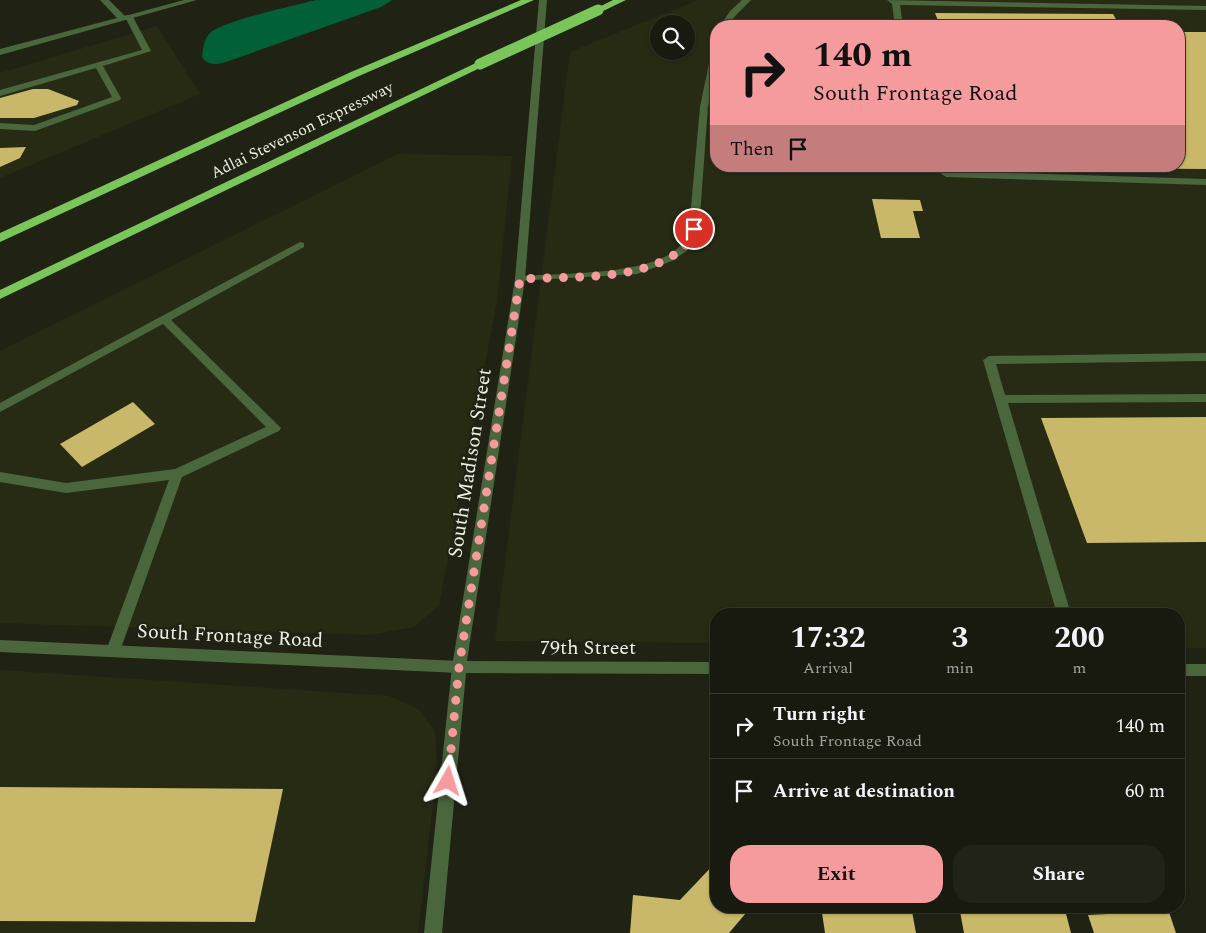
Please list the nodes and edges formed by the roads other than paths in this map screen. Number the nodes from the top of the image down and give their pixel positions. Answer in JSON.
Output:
{"nodes":[{"id":1,"x":104,"y":0,"type":"edge"},
{"id":2,"x":193,"y":0,"type":"edge"},
{"id":3,"x":528,"y":0,"type":"edge"},
{"id":4,"x":543,"y":0,"type":"edge"},
{"id":5,"x":621,"y":0,"type":"edge"},
{"id":6,"x":747,"y":0,"type":"edge"},
{"id":7,"x":894,"y":1,"type":"edge"},
{"id":8,"x":1206,"y":8,"type":"edge"},
{"id":9,"x":126,"y":18,"type":"junction"},
{"id":10,"x":728,"y":20,"type":"edge"},
{"id":11,"x":897,"y":20,"type":"edge"},
{"id":12,"x":0,"y":52,"type":"edge"},
{"id":13,"x":98,"y":65,"type":"junction"},
{"id":14,"x":710,"y":78,"type":"edge"},
{"id":15,"x":0,"y":93,"type":"edge"},
{"id":16,"x":0,"y":126,"type":"edge"},
{"id":17,"x":943,"y":172,"type":"edge"},
{"id":18,"x":1206,"y":182,"type":"edge"},
{"id":19,"x":0,"y":238,"type":"edge"},
{"id":20,"x":300,"y":245,"type":"dead end"},
{"id":21,"x":520,"y":279,"type":"junction"},
{"id":22,"x":0,"y":296,"type":"edge"},
{"id":23,"x":164,"y":319,"type":"junction"},
{"id":24,"x":1206,"y":357,"type":"edge"},
{"id":25,"x":1206,"y":398,"type":"edge"},
{"id":26,"x":1001,"y":399,"type":"junction"},
{"id":27,"x":0,"y":408,"type":"edge"},
{"id":28,"x":177,"y":474,"type":"junction"},
{"id":29,"x":0,"y":477,"type":"edge"},
{"id":30,"x":1062,"y":608,"type":"edge"},
{"id":31,"x":0,"y":646,"type":"edge"},
{"id":32,"x":113,"y":650,"type":"junction"},
{"id":33,"x":459,"y":667,"type":"junction"},
{"id":34,"x":710,"y":668,"type":"edge"},
{"id":35,"x":1185,"y":670,"type":"edge"},
{"id":36,"x":1206,"y":670,"type":"edge"},
{"id":37,"x":433,"y":933,"type":"edge"}],
"edges":[{"from":1,"to":9,"type":"street"},
{"from":2,"to":9,"type":"street"},
{"from":3,"to":19,"type":"highway","name":"Adlai Stevenson Expressway"},
{"from":4,"to":21,"type":"street","name":"South Madison Street"},
{"from":5,"to":22,"type":"highway","name":"Adlai Stevenson Expressway","bridge":true},
{"from":6,"to":10,"type":"street"},
{"from":7,"to":8,"type":"street"},
{"from":7,"to":11,"type":"street"},
{"from":9,"to":12,"type":"street"},
{"from":9,"to":13,"type":"street"},
{"from":13,"to":15,"type":"street"},
{"from":13,"to":16,"type":"street"},
{"from":14,"to":21,"type":"street"},
{"from":17,"to":18,"type":"street"},
{"from":20,"to":23,"type":"street"},
{"from":21,"to":33,"type":"street","name":"South Madison Street"},
{"from":23,"to":27,"type":"street"},
{"from":23,"to":28,"type":"street"},
{"from":24,"to":26,"type":"street"},
{"from":25,"to":26,"type":"street"},
{"from":26,"to":30,"type":"street"},
{"from":28,"to":29,"type":"street"},
{"from":28,"to":32,"type":"street"},
{"from":31,"to":32,"type":"street","name":"South Frontage Road"},
{"from":32,"to":33,"type":"street","name":"South Frontage Road"},
{"from":33,"to":34,"type":"street","name":"79th Street"},
{"from":33,"to":37,"type":"street","name":"South Madison Street"},
{"from":35,"to":36,"type":"street"}]}
